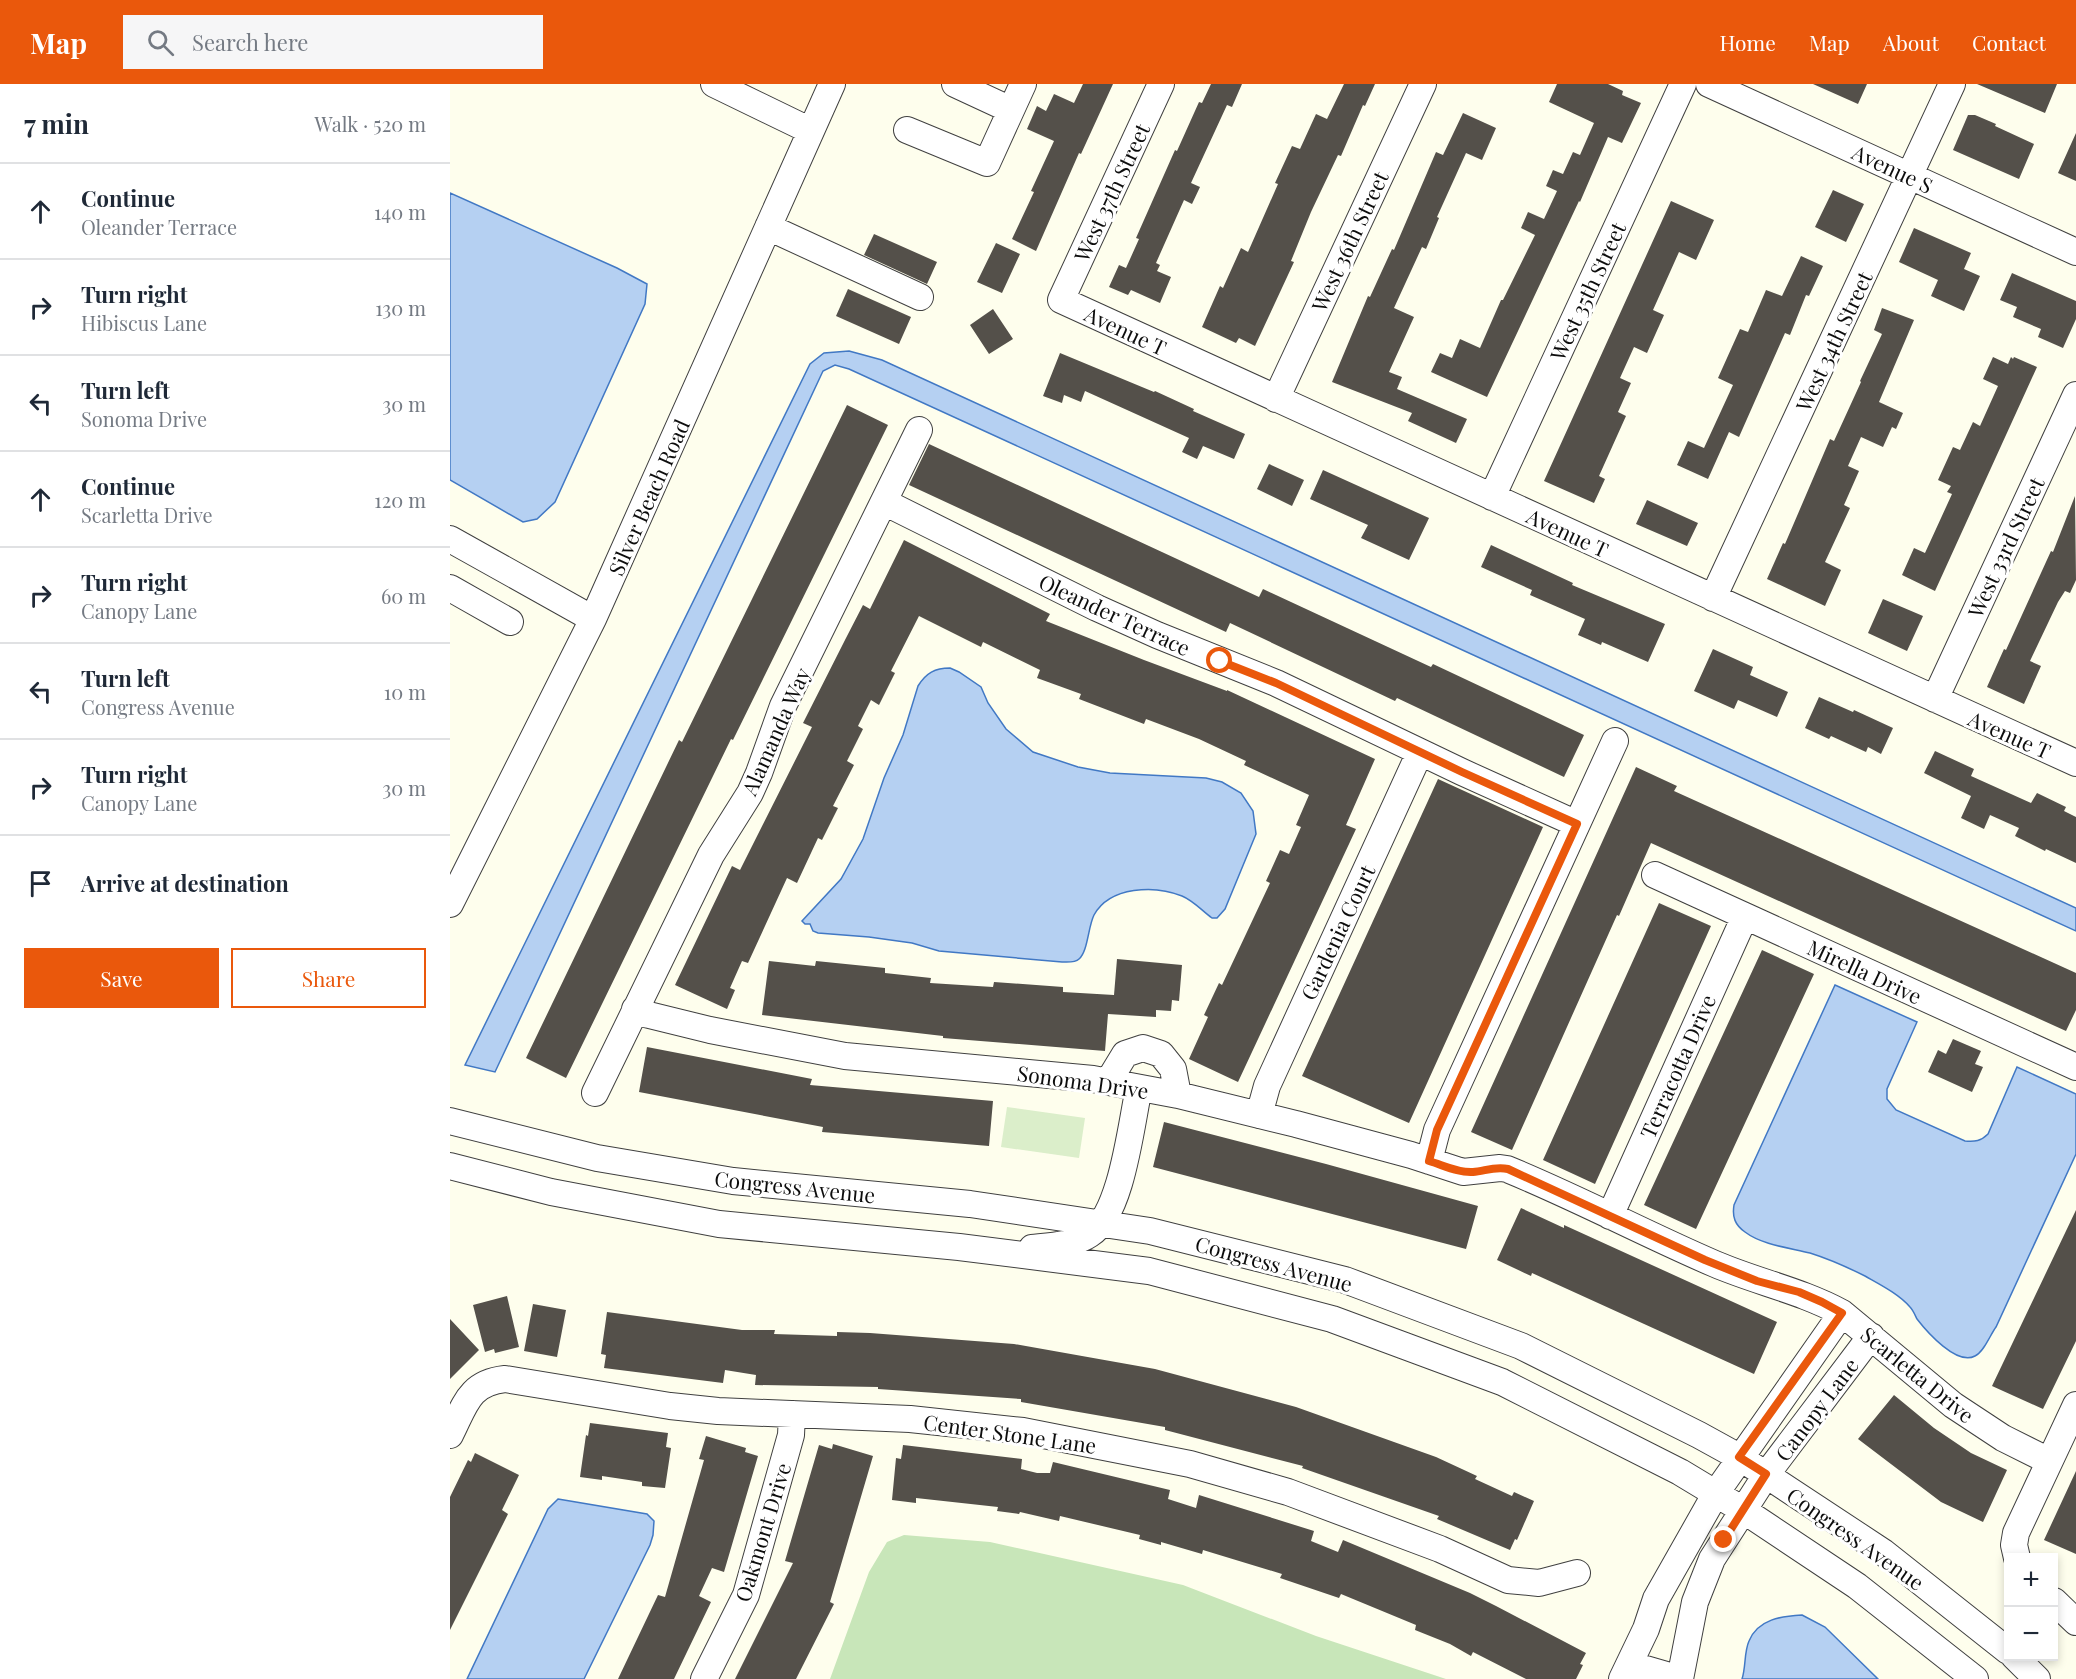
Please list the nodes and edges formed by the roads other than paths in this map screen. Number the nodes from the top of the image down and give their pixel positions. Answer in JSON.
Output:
{"nodes":[{"id":1,"x":714,"y":84,"type":"edge"},
{"id":2,"x":832,"y":84,"type":"edge"},
{"id":3,"x":955,"y":84,"type":"edge"},
{"id":4,"x":1023,"y":84,"type":"edge"},
{"id":5,"x":1161,"y":84,"type":"edge"},
{"id":6,"x":1423,"y":84,"type":"edge"},
{"id":7,"x":1683,"y":84,"type":"edge"},
{"id":8,"x":1709,"y":84,"type":"edge"},
{"id":9,"x":1952,"y":84,"type":"edge"},
{"id":10,"x":1011,"y":110,"type":"junction"},
{"id":11,"x":907,"y":130,"type":"dead end"},
{"id":12,"x":811,"y":132,"type":"junction"},
{"id":13,"x":1910,"y":176,"type":"junction"},
{"id":14,"x":768,"y":227,"type":"junction"},
{"id":15,"x":2076,"y":252,"type":"edge"},
{"id":16,"x":920,"y":297,"type":"dead end"},
{"id":17,"x":1061,"y":300,"type":"joint"},
{"id":18,"x":2076,"y":395,"type":"edge"},
{"id":19,"x":1276,"y":399,"type":"junction"},
{"id":20,"x":919,"y":430,"type":"dead end"},
{"id":21,"x":1492,"y":497,"type":"junction"},
{"id":22,"x":884,"y":502,"type":"junction"},
{"id":23,"x":450,"y":539,"type":"edge"},
{"id":24,"x":450,"y":588,"type":"edge"},
{"id":25,"x":1713,"y":598,"type":"junction"},
{"id":26,"x":592,"y":619,"type":"junction"},
{"id":27,"x":510,"y":622,"type":"dead end"},
{"id":28,"x":1935,"y":699,"type":"junction"},
{"id":29,"x":1615,"y":741,"type":"dead end"},
{"id":30,"x":1420,"y":752,"type":"junction"},
{"id":31,"x":2076,"y":764,"type":"edge"},
{"id":32,"x":1577,"y":824,"type":"junction"},
{"id":33,"x":1655,"y":875,"type":"dead end"},
{"id":34,"x":450,"y":904,"type":"edge"},
{"id":35,"x":1745,"y":916,"type":"junction"},
{"id":36,"x":635,"y":1009,"type":"junction"},
{"id":37,"x":2076,"y":1067,"type":"edge"},
{"id":38,"x":1108,"y":1082,"type":"junction"},
{"id":39,"x":1139,"y":1088,"type":"junction"},
{"id":40,"x":595,"y":1093,"type":"dead end"},
{"id":41,"x":1178,"y":1095,"type":"junction"},
{"id":42,"x":1259,"y":1115,"type":"junction"},
{"id":43,"x":450,"y":1121,"type":"edge"},
{"id":44,"x":1429,"y":1161,"type":"junction"},
{"id":45,"x":450,"y":1166,"type":"edge"},
{"id":46,"x":1524,"y":1176,"type":"joint"},
{"id":47,"x":1610,"y":1216,"type":"junction"},
{"id":48,"x":1102,"y":1223,"type":"junction"},
{"id":49,"x":1002,"y":1253,"type":"junction"},
{"id":50,"x":1842,"y":1313,"type":"junction"},
{"id":51,"x":1870,"y":1336,"type":"junction"},
{"id":52,"x":1799,"y":1374,"type":"junction"},
{"id":53,"x":1827,"y":1393,"type":"junction"},
{"id":54,"x":2076,"y":1405,"type":"edge"},
{"id":55,"x":792,"y":1414,"type":"junction"},
{"id":56,"x":450,"y":1435,"type":"edge"},
{"id":57,"x":1739,"y":1457,"type":"junction"},
{"id":58,"x":2049,"y":1461,"type":"junction"},
{"id":59,"x":1766,"y":1474,"type":"junction"},
{"id":60,"x":1716,"y":1492,"type":"junction"},
{"id":61,"x":1743,"y":1510,"type":"junction"},
{"id":62,"x":2016,"y":1553,"type":"edge"},
{"id":63,"x":1577,"y":1573,"type":"dead end"},
{"id":64,"x":2058,"y":1605,"type":"edge"},
{"id":65,"x":2076,"y":1622,"type":"edge"},
{"id":66,"x":2004,"y":1649,"type":"edge"},
{"id":67,"x":2019,"y":1661,"type":"edge"},
{"id":68,"x":1634,"y":1675,"type":"edge"},
{"id":69,"x":704,"y":1679,"type":"edge"},
{"id":70,"x":1680,"y":1679,"type":"edge"},
{"id":71,"x":1975,"y":1679,"type":"edge"},
{"id":72,"x":2037,"y":1679,"type":"edge"}],
"edges":[{"from":1,"to":12,"type":"street"},
{"from":2,"to":12,"type":"street","name":"Silver Beach Road"},
{"from":3,"to":10,"type":"street"},
{"from":4,"to":10,"type":"street"},
{"from":5,"to":17,"type":"street","name":"West 37th Street"},
{"from":6,"to":19,"type":"street","name":"West 36th Street"},
{"from":7,"to":21,"type":"street","name":"West 35th Street"},
{"from":8,"to":13,"type":"street","name":"Avenue S"},
{"from":9,"to":13,"type":"street","name":"West 34th Street"},
{"from":10,"to":11,"type":"street"},
{"from":12,"to":14,"type":"street","name":"Silver Beach Road"},
{"from":13,"to":15,"type":"street","name":"Avenue S"},
{"from":13,"to":25,"type":"street","name":"West 34th Street"},
{"from":14,"to":16,"type":"street"},
{"from":14,"to":26,"type":"street","name":"Silver Beach Road"},
{"from":17,"to":19,"type":"street","name":"Avenue T"},
{"from":18,"to":28,"type":"street","name":"West 33rd Street"},
{"from":19,"to":21,"type":"street","name":"Avenue T"},
{"from":20,"to":22,"type":"street","name":"Alamanda Way"},
{"from":21,"to":25,"type":"street","name":"Avenue T"},
{"from":22,"to":30,"type":"street","name":"Oleander Terrace"},
{"from":22,"to":36,"type":"street","name":"Alamanda Way"},
{"from":23,"to":26,"type":"street"},
{"from":24,"to":27,"type":"street"},
{"from":25,"to":28,"type":"street","name":"Avenue T"},
{"from":26,"to":34,"type":"street","name":"Silver Beach Road"},
{"from":28,"to":31,"type":"street","name":"Avenue T"},
{"from":29,"to":32,"type":"street"},
{"from":30,"to":32,"type":"street","name":"Oleander Terrace"},
{"from":30,"to":42,"type":"street","name":"Gardenia Court"},
{"from":32,"to":44,"type":"street"},
{"from":33,"to":35,"type":"street","name":"Mirella Drive"},
{"from":35,"to":37,"type":"street","name":"Mirella Drive"},
{"from":35,"to":47,"type":"street","name":"Terracotta Drive"},
{"from":36,"to":38,"type":"street","name":"Sonoma Drive"},
{"from":36,"to":40,"type":"street","name":"Alamanda Way"},
{"from":38,"to":39,"type":"street","name":"Sonoma Drive"},
{"from":38,"to":41,"type":"street"},
{"from":39,"to":41,"type":"street","name":"Sonoma Drive"},
{"from":39,"to":48,"type":"street"},
{"from":41,"to":42,"type":"street","name":"Sonoma Drive"},
{"from":42,"to":44,"type":"street","name":"Sonoma Drive"},
{"from":43,"to":48,"type":"street","name":"Congress Avenue"},
{"from":44,"to":46,"type":"street","name":"Sonoma Drive"},
{"from":45,"to":49,"type":"street","name":"Congress Avenue"},
{"from":46,"to":47,"type":"street","name":"Scarletta Drive"},
{"from":47,"to":50,"type":"street","name":"Scarletta Drive"},
{"from":48,"to":49,"type":"street"},
{"from":48,"to":57,"type":"street","name":"Congress Avenue"},
{"from":49,"to":60,"type":"street","name":"Congress Avenue"},
{"from":50,"to":51,"type":"street","name":"Scarletta Drive"},
{"from":50,"to":52,"type":"street","name":"Canopy Lane"},
{"from":51,"to":53,"type":"street","name":"Canopy Lane"},
{"from":51,"to":58,"type":"street","name":"Scarletta Drive"},
{"from":52,"to":53,"type":"street"},
{"from":52,"to":57,"type":"street","name":"Canopy Lane"},
{"from":53,"to":59,"type":"street","name":"Canopy Lane"},
{"from":54,"to":58,"type":"street"},
{"from":55,"to":56,"type":"street","name":"Center Stone Lane"},
{"from":55,"to":63,"type":"street","name":"Center Stone Lane"},
{"from":55,"to":69,"type":"street","name":"Oakmont Drive"},
{"from":57,"to":59,"type":"street","name":"Congress Avenue"},
{"from":57,"to":60,"type":"street","name":"Canopy Lane"},
{"from":58,"to":62,"type":"street"},
{"from":59,"to":61,"type":"street","name":"Canopy Lane"},
{"from":59,"to":66,"type":"street","name":"Congress Avenue"},
{"from":60,"to":61,"type":"street","name":"Congress Avenue"},
{"from":60,"to":68,"type":"street","name":"Canopy Lane"},
{"from":61,"to":70,"type":"street","name":"Canopy Lane"},
{"from":61,"to":71,"type":"street","name":"Congress Avenue"},
{"from":64,"to":65,"type":"street"},
{"from":67,"to":72,"type":"street"},
{"from":68,"to":70,"type":"street","name":"Canopy Lane"}]}
